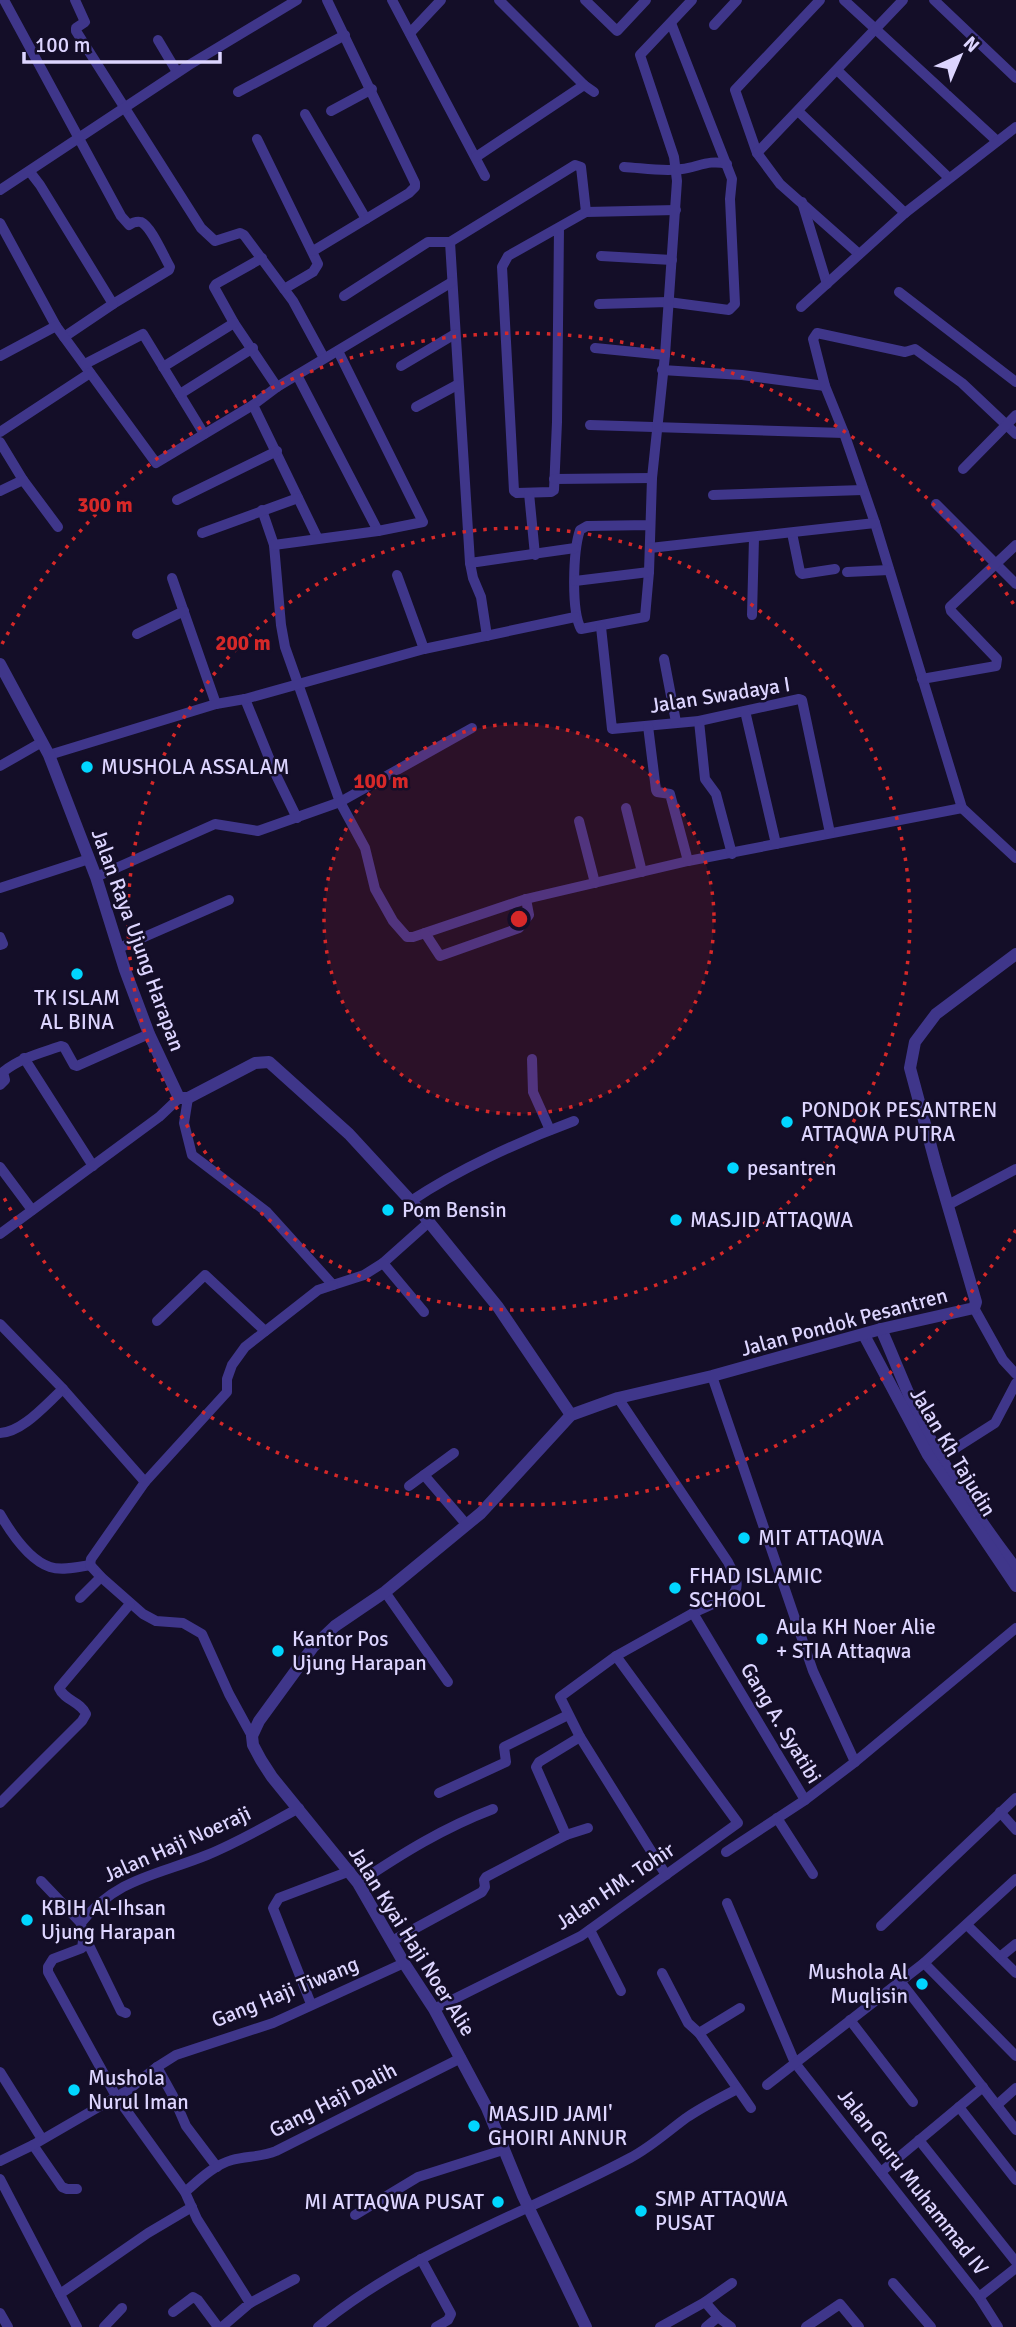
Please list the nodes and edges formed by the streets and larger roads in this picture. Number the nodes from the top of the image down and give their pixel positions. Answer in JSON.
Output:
{"nodes":[{"id":1,"x":4,"y":0,"type":"edge"},
{"id":2,"x":75,"y":0,"type":"edge"},
{"id":3,"x":297,"y":0,"type":"edge"},
{"id":4,"x":327,"y":0,"type":"edge"},
{"id":5,"x":392,"y":0,"type":"edge"},
{"id":6,"x":441,"y":0,"type":"edge"},
{"id":7,"x":499,"y":0,"type":"edge"},
{"id":8,"x":585,"y":0,"type":"edge"},
{"id":9,"x":646,"y":0,"type":"edge"},
{"id":10,"x":692,"y":0,"type":"edge"},
{"id":11,"x":737,"y":0,"type":"edge"},
{"id":12,"x":820,"y":0,"type":"edge"},
{"id":13,"x":844,"y":0,"type":"edge"},
{"id":14,"x":903,"y":0,"type":"edge"},
{"id":15,"x":934,"y":0,"type":"edge"},
{"id":16,"x":671,"y":23,"type":"junction"},
{"id":17,"x":714,"y":25,"type":"dead end"},
{"id":18,"x":875,"y":29,"type":"junction"},
{"id":19,"x":410,"y":33,"type":"junction"},
{"id":20,"x":345,"y":35,"type":"junction"},
{"id":21,"x":158,"y":40,"type":"dead end"},
{"id":22,"x":836,"y":70,"type":"junction"},
{"id":23,"x":177,"y":72,"type":"junction"},
{"id":24,"x":1016,"y":78,"type":"edge"},
{"id":25,"x":584,"y":85,"type":"junction"},
{"id":26,"x":372,"y":89,"type":"junction"},
{"id":27,"x":238,"y":92,"type":"dead end"},
{"id":28,"x":594,"y":92,"type":"dead end"},
{"id":29,"x":124,"y":107,"type":"junction"},
{"id":30,"x":331,"y":111,"type":"dead end"},
{"id":31,"x":798,"y":111,"type":"junction"},
{"id":32,"x":305,"y":114,"type":"dead end"},
{"id":33,"x":1016,"y":127,"type":"edge"},
{"id":34,"x":78,"y":136,"type":"junction"},
{"id":35,"x":257,"y":139,"type":"dead end"},
{"id":36,"x":998,"y":141,"type":"junction"},
{"id":37,"x":757,"y":153,"type":"junction"},
{"id":38,"x":476,"y":157,"type":"junction"},
{"id":39,"x":727,"y":164,"type":"junction"},
{"id":40,"x":624,"y":167,"type":"dead end"},
{"id":41,"x":675,"y":169,"type":"junction"},
{"id":42,"x":30,"y":172,"type":"junction"},
{"id":43,"x":485,"y":176,"type":"dead end"},
{"id":44,"x":950,"y":178,"type":"junction"},
{"id":45,"x":0,"y":190,"type":"edge"},
{"id":46,"x":802,"y":202,"type":"junction"},
{"id":47,"x":676,"y":211,"type":"junction"},
{"id":48,"x":586,"y":212,"type":"junction"},
{"id":49,"x":905,"y":212,"type":"junction"},
{"id":50,"x":366,"y":219,"type":"junction"},
{"id":51,"x":0,"y":223,"type":"edge"},
{"id":52,"x":559,"y":228,"type":"junction"},
{"id":53,"x":450,"y":242,"type":"junction"},
{"id":54,"x":313,"y":251,"type":"junction"},
{"id":55,"x":859,"y":254,"type":"junction"},
{"id":56,"x":601,"y":256,"type":"dead end"},
{"id":57,"x":262,"y":258,"type":"junction"},
{"id":58,"x":672,"y":260,"type":"junction"},
{"id":59,"x":452,"y":282,"type":"junction"},
{"id":60,"x":827,"y":284,"type":"junction"},
{"id":61,"x":284,"y":289,"type":"junction"},
{"id":62,"x":899,"y":292,"type":"dead end"},
{"id":63,"x":344,"y":296,"type":"dead end"},
{"id":64,"x":668,"y":302,"type":"junction"},
{"id":65,"x":113,"y":304,"type":"junction"},
{"id":66,"x":598,"y":304,"type":"dead end"},
{"id":67,"x":802,"y":307,"type":"dead end"},
{"id":68,"x":234,"y":323,"type":"junction"},
{"id":69,"x":56,"y":326,"type":"junction"},
{"id":70,"x":455,"y":334,"type":"junction"},
{"id":71,"x":64,"y":337,"type":"junction"},
{"id":72,"x":253,"y":348,"type":"junction"},
{"id":73,"x":595,"y":348,"type":"dead end"},
{"id":74,"x":338,"y":351,"type":"junction"},
{"id":75,"x":665,"y":355,"type":"junction"},
{"id":76,"x":0,"y":356,"type":"edge"},
{"id":77,"x":324,"y":358,"type":"junction"},
{"id":78,"x":401,"y":366,"type":"dead end"},
{"id":79,"x":163,"y":367,"type":"junction"},
{"id":80,"x":88,"y":369,"type":"junction"},
{"id":81,"x":662,"y":370,"type":"junction"},
{"id":82,"x":297,"y":375,"type":"junction"},
{"id":83,"x":1014,"y":377,"type":"edge"},
{"id":84,"x":457,"y":386,"type":"junction"},
{"id":85,"x":825,"y":386,"type":"junction"},
{"id":86,"x":277,"y":387,"type":"junction"},
{"id":87,"x":180,"y":394,"type":"junction"},
{"id":88,"x":253,"y":405,"type":"junction"},
{"id":89,"x":416,"y":407,"type":"dead end"},
{"id":90,"x":1016,"y":415,"type":"edge"},
{"id":91,"x":590,"y":425,"type":"dead end"},
{"id":92,"x":1006,"y":425,"type":"junction"},
{"id":93,"x":657,"y":426,"type":"junction"},
{"id":94,"x":0,"y":432,"type":"edge"},
{"id":95,"x":844,"y":433,"type":"junction"},
{"id":96,"x":204,"y":434,"type":"junction"},
{"id":97,"x":1016,"y":434,"type":"edge"},
{"id":98,"x":0,"y":442,"type":"edge"},
{"id":99,"x":277,"y":451,"type":"junction"},
{"id":100,"x":963,"y":469,"type":"dead end"},
{"id":101,"x":652,"y":478,"type":"junction"},
{"id":102,"x":554,"y":479,"type":"junction"},
{"id":103,"x":23,"y":480,"type":"junction"},
{"id":104,"x":863,"y":490,"type":"junction"},
{"id":105,"x":0,"y":491,"type":"edge"},
{"id":106,"x":528,"y":493,"type":"junction"},
{"id":107,"x":713,"y":495,"type":"dead end"},
{"id":108,"x":298,"y":498,"type":"junction"},
{"id":109,"x":177,"y":500,"type":"dead end"},
{"id":110,"x":936,"y":504,"type":"dead end"},
{"id":111,"x":262,"y":510,"type":"junction"},
{"id":112,"x":875,"y":523,"type":"junction"},
{"id":113,"x":650,"y":525,"type":"junction"},
{"id":114,"x":58,"y":527,"type":"dead end"},
{"id":115,"x":378,"y":531,"type":"junction"},
{"id":116,"x":202,"y":533,"type":"dead end"},
{"id":117,"x":792,"y":533,"type":"junction"},
{"id":118,"x":317,"y":537,"type":"junction"},
{"id":119,"x":754,"y":538,"type":"junction"},
{"id":120,"x":1016,"y":544,"type":"edge"},
{"id":121,"x":274,"y":545,"type":"junction"},
{"id":122,"x":575,"y":548,"type":"junction"},
{"id":123,"x":650,"y":548,"type":"junction"},
{"id":124,"x":535,"y":555,"type":"junction"},
{"id":125,"x":470,"y":563,"type":"junction"},
{"id":126,"x":996,"y":565,"type":"junction"},
{"id":127,"x":835,"y":569,"type":"dead end"},
{"id":128,"x":889,"y":570,"type":"junction"},
{"id":129,"x":649,"y":572,"type":"junction"},
{"id":130,"x":847,"y":572,"type":"dead end"},
{"id":131,"x":397,"y":575,"type":"dead end"},
{"id":132,"x":173,"y":578,"type":"dead end"},
{"id":133,"x":575,"y":581,"type":"junction"},
{"id":134,"x":1016,"y":584,"type":"edge"},
{"id":135,"x":184,"y":611,"type":"junction"},
{"id":136,"x":752,"y":615,"type":"dead end"},
{"id":137,"x":575,"y":617,"type":"junction"},
{"id":138,"x":601,"y":626,"type":"junction"},
{"id":139,"x":137,"y":634,"type":"dead end"},
{"id":140,"x":488,"y":636,"type":"junction"},
{"id":141,"x":424,"y":649,"type":"junction"},
{"id":142,"x":664,"y":659,"type":"dead end"},
{"id":143,"x":2,"y":670,"type":"edge"},
{"id":144,"x":922,"y":679,"type":"junction"},
{"id":145,"x":298,"y":683,"type":"junction"},
{"id":146,"x":245,"y":699,"type":"junction"},
{"id":147,"x":216,"y":704,"type":"junction"},
{"id":148,"x":745,"y":711,"type":"junction"},
{"id":149,"x":699,"y":721,"type":"junction"},
{"id":150,"x":676,"y":722,"type":"junction"},
{"id":151,"x":648,"y":726,"type":"junction"},
{"id":152,"x":472,"y":729,"type":"dead end"},
{"id":153,"x":42,"y":742,"type":"junction"},
{"id":154,"x":49,"y":755,"type":"junction"},
{"id":155,"x":0,"y":766,"type":"edge"},
{"id":156,"x":340,"y":802,"type":"junction"},
{"id":157,"x":626,"y":808,"type":"dead end"},
{"id":158,"x":962,"y":808,"type":"junction"},
{"id":159,"x":297,"y":818,"type":"junction"},
{"id":160,"x":579,"y":821,"type":"dead end"},
{"id":161,"x":830,"y":833,"type":"junction"},
{"id":162,"x":776,"y":844,"type":"junction"},
{"id":163,"x":732,"y":854,"type":"junction"},
{"id":164,"x":1016,"y":858,"type":"edge"},
{"id":165,"x":89,"y":859,"type":"junction"},
{"id":166,"x":688,"y":861,"type":"junction"},
{"id":167,"x":642,"y":872,"type":"junction"},
{"id":168,"x":96,"y":877,"type":"junction"},
{"id":169,"x":595,"y":883,"type":"junction"},
{"id":170,"x":0,"y":888,"type":"edge"},
{"id":171,"x":526,"y":899,"type":"junction"},
{"id":172,"x":229,"y":900,"type":"dead end"},
{"id":173,"x":425,"y":933,"type":"junction"},
{"id":174,"x":0,"y":937,"type":"edge"},
{"id":175,"x":0,"y":945,"type":"edge"},
{"id":176,"x":119,"y":948,"type":"junction"},
{"id":177,"x":1016,"y":954,"type":"edge"},
{"id":178,"x":149,"y":1034,"type":"junction"},
{"id":179,"x":24,"y":1058,"type":"junction"},
{"id":180,"x":532,"y":1059,"type":"dead end"},
{"id":181,"x":0,"y":1085,"type":"edge"},
{"id":182,"x":183,"y":1098,"type":"junction"},
{"id":183,"x":574,"y":1121,"type":"dead end"},
{"id":184,"x":550,"y":1130,"type":"junction"},
{"id":185,"x":93,"y":1166,"type":"junction"},
{"id":186,"x":0,"y":1167,"type":"edge"},
{"id":187,"x":1016,"y":1169,"type":"edge"},
{"id":188,"x":411,"y":1201,"type":"junction"},
{"id":189,"x":948,"y":1205,"type":"junction"},
{"id":190,"x":32,"y":1210,"type":"junction"},
{"id":191,"x":429,"y":1222,"type":"junction"},
{"id":192,"x":0,"y":1234,"type":"edge"},
{"id":193,"x":383,"y":1263,"type":"junction"},
{"id":194,"x":332,"y":1285,"type":"junction"},
{"id":195,"x":974,"y":1308,"type":"junction"},
{"id":196,"x":425,"y":1312,"type":"dead end"},
{"id":197,"x":158,"y":1321,"type":"dead end"},
{"id":198,"x":0,"y":1324,"type":"edge"},
{"id":199,"x":881,"y":1329,"type":"junction"},
{"id":200,"x":265,"y":1331,"type":"junction"},
{"id":201,"x":864,"y":1335,"type":"junction"},
{"id":202,"x":1016,"y":1374,"type":"edge"},
{"id":203,"x":712,"y":1376,"type":"junction"},
{"id":204,"x":1016,"y":1383,"type":"edge"},
{"id":205,"x":63,"y":1390,"type":"junction"},
{"id":206,"x":618,"y":1398,"type":"junction"},
{"id":207,"x":572,"y":1415,"type":"junction"},
{"id":208,"x":0,"y":1433,"type":"edge"},
{"id":209,"x":454,"y":1452,"type":"dead end"},
{"id":210,"x":940,"y":1458,"type":"junction"},
{"id":211,"x":424,"y":1475,"type":"junction"},
{"id":212,"x":145,"y":1482,"type":"junction"},
{"id":213,"x":409,"y":1486,"type":"dead end"},
{"id":214,"x":0,"y":1514,"type":"edge"},
{"id":215,"x":466,"y":1524,"type":"junction"},
{"id":216,"x":90,"y":1565,"type":"junction"},
{"id":217,"x":1016,"y":1569,"type":"edge"},
{"id":218,"x":101,"y":1577,"type":"junction"},
{"id":219,"x":1016,"y":1586,"type":"edge"},
{"id":220,"x":385,"y":1592,"type":"junction"},
{"id":221,"x":80,"y":1598,"type":"dead end"},
{"id":222,"x":130,"y":1604,"type":"junction"},
{"id":223,"x":693,"y":1613,"type":"junction"},
{"id":224,"x":1016,"y":1628,"type":"edge"},
{"id":225,"x":616,"y":1656,"type":"junction"},
{"id":226,"x":448,"y":1682,"type":"dead end"},
{"id":227,"x":568,"y":1715,"type":"junction"},
{"id":228,"x":252,"y":1736,"type":"junction"},
{"id":229,"x":580,"y":1737,"type":"junction"},
{"id":230,"x":855,"y":1762,"type":"junction"},
{"id":231,"x":439,"y":1793,"type":"dead end"},
{"id":232,"x":1016,"y":1798,"type":"edge"},
{"id":233,"x":804,"y":1800,"type":"junction"},
{"id":234,"x":0,"y":1803,"type":"edge"},
{"id":235,"x":299,"y":1808,"type":"junction"},
{"id":236,"x":493,"y":1809,"type":"dead end"},
{"id":237,"x":1000,"y":1812,"type":"junction"},
{"id":238,"x":777,"y":1818,"type":"junction"},
{"id":239,"x":588,"y":1828,"type":"dead end"},
{"id":240,"x":1016,"y":1830,"type":"edge"},
{"id":241,"x":566,"y":1835,"type":"junction"},
{"id":242,"x":726,"y":1852,"type":"dead end"},
{"id":243,"x":350,"y":1871,"type":"junction"},
{"id":244,"x":813,"y":1874,"type":"dead end"},
{"id":245,"x":666,"y":1875,"type":"junction"},
{"id":246,"x":1016,"y":1879,"type":"edge"},
{"id":247,"x":41,"y":1881,"type":"dead end"},
{"id":248,"x":358,"y":1883,"type":"junction"},
{"id":249,"x":727,"y":1903,"type":"dead end"},
{"id":250,"x":967,"y":1925,"type":"junction"},
{"id":251,"x":81,"y":1926,"type":"junction"},
{"id":252,"x":881,"y":1926,"type":"dead end"},
{"id":253,"x":590,"y":1930,"type":"junction"},
{"id":254,"x":392,"y":1941,"type":"junction"},
{"id":255,"x":1016,"y":1944,"type":"edge"},
{"id":256,"x":1000,"y":1957,"type":"junction"},
{"id":257,"x":404,"y":1963,"type":"junction"},
{"id":258,"x":924,"y":1963,"type":"junction"},
{"id":259,"x":662,"y":1973,"type":"dead end"},
{"id":260,"x":1016,"y":1973,"type":"edge"},
{"id":261,"x":900,"y":1980,"type":"junction"},
{"id":262,"x":621,"y":1991,"type":"dead end"},
{"id":263,"x":311,"y":2004,"type":"junction"},
{"id":264,"x":740,"y":2008,"type":"dead end"},
{"id":265,"x":434,"y":2009,"type":"junction"},
{"id":266,"x":126,"y":2013,"type":"dead end"},
{"id":267,"x":850,"y":2020,"type":"junction"},
{"id":268,"x":699,"y":2033,"type":"junction"},
{"id":269,"x":1016,"y":2056,"type":"edge"},
{"id":270,"x":461,"y":2058,"type":"junction"},
{"id":271,"x":794,"y":2063,"type":"junction"},
{"id":272,"x":157,"y":2067,"type":"junction"},
{"id":273,"x":0,"y":2073,"type":"edge"},
{"id":274,"x":767,"y":2085,"type":"dead end"},
{"id":275,"x":983,"y":2087,"type":"junction"},
{"id":276,"x":1016,"y":2088,"type":"edge"},
{"id":277,"x":737,"y":2089,"type":"junction"},
{"id":278,"x":116,"y":2096,"type":"junction"},
{"id":279,"x":913,"y":2102,"type":"dead end"},
{"id":280,"x":997,"y":2105,"type":"junction"},
{"id":281,"x":959,"y":2107,"type":"junction"},
{"id":282,"x":751,"y":2108,"type":"dead end"},
{"id":283,"x":1016,"y":2130,"type":"edge"},
{"id":284,"x":919,"y":2140,"type":"junction"},
{"id":285,"x":38,"y":2142,"type":"junction"},
{"id":286,"x":503,"y":2150,"type":"junction"},
{"id":287,"x":0,"y":2161,"type":"edge"},
{"id":288,"x":217,"y":2167,"type":"junction"},
{"id":289,"x":881,"y":2172,"type":"junction"},
{"id":290,"x":0,"y":2179,"type":"edge"},
{"id":291,"x":1016,"y":2180,"type":"edge"},
{"id":292,"x":76,"y":2189,"type":"dead end"},
{"id":293,"x":185,"y":2192,"type":"junction"},
{"id":294,"x":192,"y":2207,"type":"junction"},
{"id":295,"x":529,"y":2207,"type":"junction"},
{"id":296,"x":355,"y":2215,"type":"dead end"},
{"id":297,"x":421,"y":2259,"type":"junction"},
{"id":298,"x":1016,"y":2262,"type":"edge"},
{"id":299,"x":1016,"y":2268,"type":"edge"},
{"id":300,"x":295,"y":2279,"type":"dead end"},
{"id":301,"x":732,"y":2283,"type":"dead end"},
{"id":302,"x":893,"y":2283,"type":"dead end"},
{"id":303,"x":60,"y":2294,"type":"junction"},
{"id":304,"x":979,"y":2297,"type":"junction"},
{"id":305,"x":705,"y":2302,"type":"junction"},
{"id":306,"x":250,"y":2303,"type":"junction"},
{"id":307,"x":122,"y":2308,"type":"dead end"},
{"id":308,"x":173,"y":2312,"type":"dead end"},
{"id":309,"x":0,"y":2313,"type":"edge"},
{"id":310,"x":719,"y":2317,"type":"junction"},
{"id":311,"x":8,"y":2327,"type":"edge"},
{"id":312,"x":77,"y":2327,"type":"edge"},
{"id":313,"x":104,"y":2327,"type":"edge"},
{"id":314,"x":220,"y":2327,"type":"edge"},
{"id":315,"x":318,"y":2327,"type":"edge"},
{"id":316,"x":436,"y":2327,"type":"edge"},
{"id":317,"x":586,"y":2327,"type":"edge"},
{"id":318,"x":660,"y":2327,"type":"edge"},
{"id":319,"x":706,"y":2327,"type":"edge"},
{"id":320,"x":732,"y":2327,"type":"edge"},
{"id":321,"x":806,"y":2327,"type":"edge"},
{"id":322,"x":859,"y":2327,"type":"edge"},
{"id":323,"x":931,"y":2327,"type":"edge"},
{"id":324,"x":998,"y":2327,"type":"edge"}],
"edges":[{"from":1,"to":34,"type":"street"},
{"from":2,"to":29,"type":"street"},
{"from":3,"to":23,"type":"street"},
{"from":4,"to":20,"type":"street"},
{"from":5,"to":19,"type":"street"},
{"from":6,"to":19,"type":"street"},
{"from":7,"to":25,"type":"street"},
{"from":8,"to":9,"type":"street"},
{"from":10,"to":16,"type":"street"},
{"from":11,"to":17,"type":"street"},
{"from":12,"to":37,"type":"street"},
{"from":13,"to":18,"type":"street"},
{"from":14,"to":18,"type":"street"},
{"from":15,"to":24,"type":"street"},
{"from":16,"to":39,"type":"street"},
{"from":16,"to":41,"type":"street"},
{"from":18,"to":22,"type":"street"},
{"from":18,"to":36,"type":"street"},
{"from":19,"to":38,"type":"street"},
{"from":20,"to":26,"type":"street"},
{"from":20,"to":27,"type":"street"},
{"from":21,"to":23,"type":"street"},
{"from":22,"to":31,"type":"street"},
{"from":22,"to":44,"type":"street"},
{"from":23,"to":29,"type":"street"},
{"from":25,"to":28,"type":"street"},
{"from":25,"to":38,"type":"street"},
{"from":26,"to":30,"type":"street"},
{"from":26,"to":50,"type":"street"},
{"from":29,"to":34,"type":"street"},
{"from":29,"to":57,"type":"street"},
{"from":31,"to":37,"type":"street"},
{"from":31,"to":49,"type":"street"},
{"from":32,"to":50,"type":"street"},
{"from":33,"to":36,"type":"street"},
{"from":34,"to":42,"type":"street"},
{"from":34,"to":65,"type":"street"},
{"from":35,"to":54,"type":"street"},
{"from":36,"to":44,"type":"street"},
{"from":37,"to":46,"type":"street"},
{"from":38,"to":43,"type":"street"},
{"from":39,"to":41,"type":"street"},
{"from":39,"to":64,"type":"street"},
{"from":40,"to":41,"type":"street"},
{"from":41,"to":47,"type":"street"},
{"from":42,"to":45,"type":"street"},
{"from":42,"to":65,"type":"street"},
{"from":44,"to":49,"type":"street"},
{"from":46,"to":55,"type":"street"},
{"from":46,"to":60,"type":"street"},
{"from":47,"to":48,"type":"street"},
{"from":47,"to":58,"type":"street"},
{"from":48,"to":52,"type":"street"},
{"from":48,"to":53,"type":"street"},
{"from":49,"to":55,"type":"street"},
{"from":50,"to":54,"type":"street"},
{"from":51,"to":69,"type":"street"},
{"from":52,"to":102,"type":"street"},
{"from":52,"to":106,"type":"street"},
{"from":53,"to":59,"type":"street"},
{"from":53,"to":63,"type":"street"},
{"from":54,"to":61,"type":"street"},
{"from":55,"to":60,"type":"street"},
{"from":56,"to":58,"type":"street"},
{"from":57,"to":61,"type":"street"},
{"from":57,"to":68,"type":"street"},
{"from":58,"to":64,"type":"street"},
{"from":59,"to":70,"type":"street"},
{"from":59,"to":74,"type":"street"},
{"from":60,"to":67,"type":"street"},
{"from":61,"to":77,"type":"street"},
{"from":62,"to":83,"type":"street"},
{"from":64,"to":66,"type":"street"},
{"from":64,"to":75,"type":"street"},
{"from":65,"to":71,"type":"street"},
{"from":68,"to":72,"type":"street"},
{"from":68,"to":79,"type":"street"},
{"from":69,"to":71,"type":"street"},
{"from":69,"to":76,"type":"street"},
{"from":70,"to":78,"type":"street"},
{"from":70,"to":84,"type":"street"},
{"from":71,"to":80,"type":"street"},
{"from":72,"to":86,"type":"street"},
{"from":72,"to":87,"type":"street"},
{"from":73,"to":75,"type":"street"},
{"from":74,"to":77,"type":"street"},
{"from":74,"to":115,"type":"street"},
{"from":75,"to":81,"type":"street"},
{"from":77,"to":82,"type":"street"},
{"from":79,"to":80,"type":"street"},
{"from":79,"to":87,"type":"street"},
{"from":80,"to":94,"type":"street"},
{"from":80,"to":96,"type":"street"},
{"from":81,"to":85,"type":"street"},
{"from":81,"to":93,"type":"street"},
{"from":82,"to":86,"type":"street"},
{"from":82,"to":115,"type":"street"},
{"from":84,"to":89,"type":"street"},
{"from":84,"to":125,"type":"street"},
{"from":85,"to":92,"type":"street"},
{"from":85,"to":95,"type":"street"},
{"from":86,"to":88,"type":"street"},
{"from":87,"to":96,"type":"street"},
{"from":88,"to":96,"type":"street"},
{"from":88,"to":99,"type":"street"},
{"from":90,"to":92,"type":"street"},
{"from":91,"to":93,"type":"street"},
{"from":92,"to":97,"type":"street"},
{"from":92,"to":100,"type":"street"},
{"from":93,"to":95,"type":"street"},
{"from":93,"to":101,"type":"street"},
{"from":95,"to":104,"type":"street"},
{"from":98,"to":103,"type":"street"},
{"from":99,"to":108,"type":"street"},
{"from":99,"to":109,"type":"street"},
{"from":101,"to":102,"type":"street"},
{"from":101,"to":113,"type":"street"},
{"from":102,"to":106,"type":"street"},
{"from":103,"to":105,"type":"street"},
{"from":103,"to":114,"type":"street"},
{"from":104,"to":107,"type":"street"},
{"from":104,"to":112,"type":"street"},
{"from":106,"to":124,"type":"street"},
{"from":108,"to":111,"type":"street"},
{"from":108,"to":118,"type":"street"},
{"from":110,"to":126,"type":"street"},
{"from":111,"to":116,"type":"street"},
{"from":111,"to":121,"type":"street"},
{"from":112,"to":117,"type":"street"},
{"from":112,"to":128,"type":"street"},
{"from":113,"to":122,"type":"street"},
{"from":113,"to":123,"type":"street"},
{"from":115,"to":118,"type":"street"},
{"from":117,"to":119,"type":"street"},
{"from":117,"to":127,"type":"street"},
{"from":118,"to":121,"type":"street"},
{"from":119,"to":123,"type":"street"},
{"from":119,"to":136,"type":"street"},
{"from":120,"to":126,"type":"street"},
{"from":121,"to":145,"type":"street"},
{"from":122,"to":124,"type":"street"},
{"from":122,"to":133,"type":"street"},
{"from":123,"to":129,"type":"street"},
{"from":124,"to":125,"type":"street"},
{"from":125,"to":140,"type":"street"},
{"from":126,"to":134,"type":"street"},
{"from":126,"to":144,"type":"street"},
{"from":128,"to":130,"type":"street"},
{"from":128,"to":144,"type":"street"},
{"from":129,"to":133,"type":"street"},
{"from":129,"to":138,"type":"street"},
{"from":131,"to":141,"type":"street"},
{"from":132,"to":135,"type":"street"},
{"from":133,"to":137,"type":"street"},
{"from":135,"to":139,"type":"street"},
{"from":135,"to":147,"type":"street"},
{"from":137,"to":138,"type":"street"},
{"from":137,"to":140,"type":"street"},
{"from":138,"to":151,"type":"street","name":"Jalan Swadaya I"},
{"from":140,"to":141,"type":"street"},
{"from":141,"to":145,"type":"street"},
{"from":142,"to":150,"type":"street"},
{"from":143,"to":153,"type":"street","name":"Jalan Raya Ujung Harapan"},
{"from":144,"to":158,"type":"street"},
{"from":145,"to":146,"type":"street"},
{"from":145,"to":156,"type":"street"},
{"from":146,"to":147,"type":"street"},
{"from":146,"to":159,"type":"street"},
{"from":147,"to":154,"type":"street"},
{"from":148,"to":149,"type":"street","name":"Jalan Swadaya I"},
{"from":148,"to":161,"type":"street","name":"Jalan Swadaya I"},
{"from":148,"to":162,"type":"street"},
{"from":149,"to":150,"type":"street","name":"Jalan Swadaya I"},
{"from":149,"to":163,"type":"street"},
{"from":150,"to":151,"type":"street","name":"Jalan Swadaya I"},
{"from":151,"to":166,"type":"street"},
{"from":152,"to":156,"type":"street"},
{"from":153,"to":154,"type":"street","name":"Jalan Raya Ujung Harapan"},
{"from":153,"to":155,"type":"street"},
{"from":154,"to":165,"type":"street","name":"Jalan Raya Ujung Harapan"},
{"from":156,"to":159,"type":"street"},
{"from":156,"to":173,"type":"street"},
{"from":157,"to":167,"type":"street"},
{"from":158,"to":161,"type":"street"},
{"from":158,"to":164,"type":"street"},
{"from":159,"to":168,"type":"street"},
{"from":160,"to":169,"type":"street"},
{"from":161,"to":162,"type":"street"},
{"from":162,"to":163,"type":"street"},
{"from":163,"to":166,"type":"street"},
{"from":165,"to":168,"type":"street","name":"Jalan Raya Ujung Harapan"},
{"from":165,"to":170,"type":"street"},
{"from":166,"to":167,"type":"street"},
{"from":167,"to":169,"type":"street"},
{"from":168,"to":176,"type":"street","name":"Jalan Raya Ujung Harapan"},
{"from":169,"to":171,"type":"street"},
{"from":171,"to":173,"type":"street"},
{"from":171,"to":173,"type":"street"},
{"from":172,"to":176,"type":"street"},
{"from":174,"to":175,"type":"street"},
{"from":176,"to":178,"type":"street","name":"Jalan Raya Ujung Harapan"},
{"from":177,"to":189,"type":"street","name":"Jalan Pondok Pesantren"},
{"from":178,"to":179,"type":"street"},
{"from":178,"to":182,"type":"street","name":"Jalan Raya Ujung Harapan"},
{"from":179,"to":181,"type":"street"},
{"from":179,"to":185,"type":"street"},
{"from":180,"to":184,"type":"street"},
{"from":182,"to":185,"type":"street"},
{"from":182,"to":188,"type":"street"},
{"from":182,"to":194,"type":"street"},
{"from":183,"to":184,"type":"street"},
{"from":184,"to":188,"type":"street"},
{"from":185,"to":190,"type":"street"},
{"from":186,"to":190,"type":"street"},
{"from":187,"to":189,"type":"street"},
{"from":188,"to":191,"type":"street"},
{"from":189,"to":195,"type":"street","name":"Jalan Pondok Pesantren"},
{"from":190,"to":192,"type":"street"},
{"from":191,"to":193,"type":"street"},
{"from":191,"to":207,"type":"street"},
{"from":193,"to":194,"type":"street"},
{"from":193,"to":196,"type":"street"},
{"from":194,"to":200,"type":"street"},
{"from":195,"to":199,"type":"street","name":"Jalan Pondok Pesantren"},
{"from":195,"to":202,"type":"street"},
{"from":197,"to":200,"type":"street"},
{"from":198,"to":205,"type":"street"},
{"from":199,"to":201,"type":"street","name":"Jalan Pondok Pesantren"},
{"from":199,"to":210,"type":"street","name":"Jalan Kh Tajudin"},
{"from":200,"to":212,"type":"street"},
{"from":201,"to":203,"type":"street","name":"Jalan Pondok Pesantren"},
{"from":201,"to":219,"type":"street","name":"Jalan Kh Tajudin"},
{"from":203,"to":206,"type":"street","name":"Jalan Pondok Pesantren"},
{"from":203,"to":230,"type":"street"},
{"from":204,"to":210,"type":"street"},
{"from":205,"to":208,"type":"street"},
{"from":205,"to":212,"type":"street"},
{"from":206,"to":207,"type":"street","name":"Jalan Pondok Pesantren"},
{"from":206,"to":223,"type":"street"},
{"from":207,"to":215,"type":"street"},
{"from":209,"to":211,"type":"street"},
{"from":210,"to":217,"type":"street","name":"Jalan Kh Tajudin"},
{"from":211,"to":213,"type":"street"},
{"from":211,"to":215,"type":"street"},
{"from":212,"to":216,"type":"street"},
{"from":214,"to":216,"type":"street"},
{"from":215,"to":220,"type":"street"},
{"from":216,"to":218,"type":"street"},
{"from":218,"to":221,"type":"street"},
{"from":218,"to":222,"type":"street"},
{"from":220,"to":226,"type":"street"},
{"from":220,"to":228,"type":"street"},
{"from":222,"to":228,"type":"street"},
{"from":222,"to":234,"type":"street"},
{"from":223,"to":225,"type":"street"},
{"from":223,"to":233,"type":"street","name":"Gang A. Syatibi"},
{"from":224,"to":230,"type":"street","name":"Gang A. Syatibi"},
{"from":225,"to":227,"type":"street"},
{"from":225,"to":245,"type":"street","name":"Jalan HM. Tohir"},
{"from":227,"to":229,"type":"street"},
{"from":227,"to":231,"type":"street"},
{"from":228,"to":235,"type":"street","name":"Jalan Kyai Haji Noer Alie"},
{"from":229,"to":241,"type":"street"},
{"from":229,"to":245,"type":"street"},
{"from":230,"to":233,"type":"street","name":"Gang A. Syatibi"},
{"from":232,"to":237,"type":"street"},
{"from":233,"to":238,"type":"street"},
{"from":235,"to":243,"type":"street","name":"Jalan Kyai Haji Noer Alie"},
{"from":235,"to":251,"type":"street","name":"Jalan Haji Noeraji"},
{"from":236,"to":248,"type":"street"},
{"from":237,"to":240,"type":"street"},
{"from":237,"to":252,"type":"street"},
{"from":238,"to":242,"type":"street"},
{"from":238,"to":244,"type":"street"},
{"from":239,"to":241,"type":"street"},
{"from":241,"to":254,"type":"street"},
{"from":243,"to":248,"type":"street","name":"Jalan Kyai Haji Noer Alie"},
{"from":243,"to":263,"type":"street"},
{"from":245,"to":253,"type":"street","name":"Jalan HM. Tohir"},
{"from":246,"to":250,"type":"street"},
{"from":247,"to":251,"type":"street"},
{"from":248,"to":254,"type":"street","name":"Jalan Kyai Haji Noer Alie"},
{"from":249,"to":271,"type":"street","name":"Jalan Guru Muhammad IV"},
{"from":250,"to":256,"type":"street"},
{"from":250,"to":258,"type":"street"},
{"from":251,"to":266,"type":"street"},
{"from":251,"to":278,"type":"street","name":"Jalan Haji Noeraji"},
{"from":253,"to":262,"type":"street"},
{"from":253,"to":265,"type":"street","name":"Jalan HM. Tohir"},
{"from":254,"to":257,"type":"street","name":"Jalan Kyai Haji Noer Alie"},
{"from":255,"to":256,"type":"street"},
{"from":256,"to":260,"type":"street"},
{"from":257,"to":263,"type":"street","name":"Gang Haji Tiwang"},
{"from":257,"to":265,"type":"street","name":"Jalan Kyai Haji Noer Alie"},
{"from":258,"to":261,"type":"street"},
{"from":258,"to":269,"type":"street"},
{"from":259,"to":268,"type":"street"},
{"from":261,"to":267,"type":"street"},
{"from":261,"to":275,"type":"street"},
{"from":263,"to":272,"type":"street","name":"Gang Haji Tiwang"},
{"from":264,"to":268,"type":"street"},
{"from":265,"to":270,"type":"street","name":"Jalan Kyai Haji Noer Alie"},
{"from":267,"to":271,"type":"street"},
{"from":267,"to":279,"type":"street"},
{"from":268,"to":277,"type":"street"},
{"from":270,"to":286,"type":"street","name":"Jalan Kyai Haji Noer Alie"},
{"from":270,"to":288,"type":"street","name":"Gang Haji Dalih"},
{"from":271,"to":274,"type":"street"},
{"from":271,"to":289,"type":"street","name":"Jalan Guru Muhammad IV"},
{"from":272,"to":278,"type":"street","name":"Gang Haji Tiwang"},
{"from":272,"to":288,"type":"street"},
{"from":273,"to":285,"type":"street"},
{"from":275,"to":280,"type":"street"},
{"from":275,"to":281,"type":"street"},
{"from":276,"to":280,"type":"street"},
{"from":277,"to":282,"type":"street"},
{"from":277,"to":295,"type":"street"},
{"from":278,"to":285,"type":"street","name":"Gang Haji Tiwang"},
{"from":278,"to":293,"type":"street"},
{"from":280,"to":283,"type":"street"},
{"from":281,"to":284,"type":"street"},
{"from":281,"to":291,"type":"street"},
{"from":284,"to":289,"type":"street"},
{"from":284,"to":298,"type":"street"},
{"from":285,"to":287,"type":"street","name":"Gang Haji Tiwang"},
{"from":285,"to":292,"type":"street"},
{"from":286,"to":295,"type":"street","name":"Jalan Kyai Haji Noer Alie"},
{"from":286,"to":296,"type":"street"},
{"from":288,"to":293,"type":"street","name":"Gang Haji Dalih"},
{"from":289,"to":304,"type":"street","name":"Jalan Guru Muhammad IV"},
{"from":290,"to":303,"type":"street"},
{"from":293,"to":294,"type":"street"},
{"from":294,"to":303,"type":"street"},
{"from":294,"to":306,"type":"street"},
{"from":295,"to":297,"type":"street"},
{"from":295,"to":317,"type":"street","name":"Jalan Kyai Haji Noer Alie"},
{"from":297,"to":315,"type":"street"},
{"from":297,"to":316,"type":"street"},
{"from":299,"to":304,"type":"street"},
{"from":300,"to":306,"type":"street"},
{"from":301,"to":305,"type":"street"},
{"from":302,"to":323,"type":"street"},
{"from":303,"to":312,"type":"street"},
{"from":304,"to":324,"type":"street","name":"Jalan Guru Muhammad IV"},
{"from":305,"to":310,"type":"street"},
{"from":305,"to":318,"type":"street"},
{"from":306,"to":314,"type":"street"},
{"from":307,"to":313,"type":"street"},
{"from":308,"to":314,"type":"street"},
{"from":309,"to":311,"type":"street"},
{"from":310,"to":319,"type":"street"},
{"from":310,"to":320,"type":"street"},
{"from":321,"to":322,"type":"street"}]}
